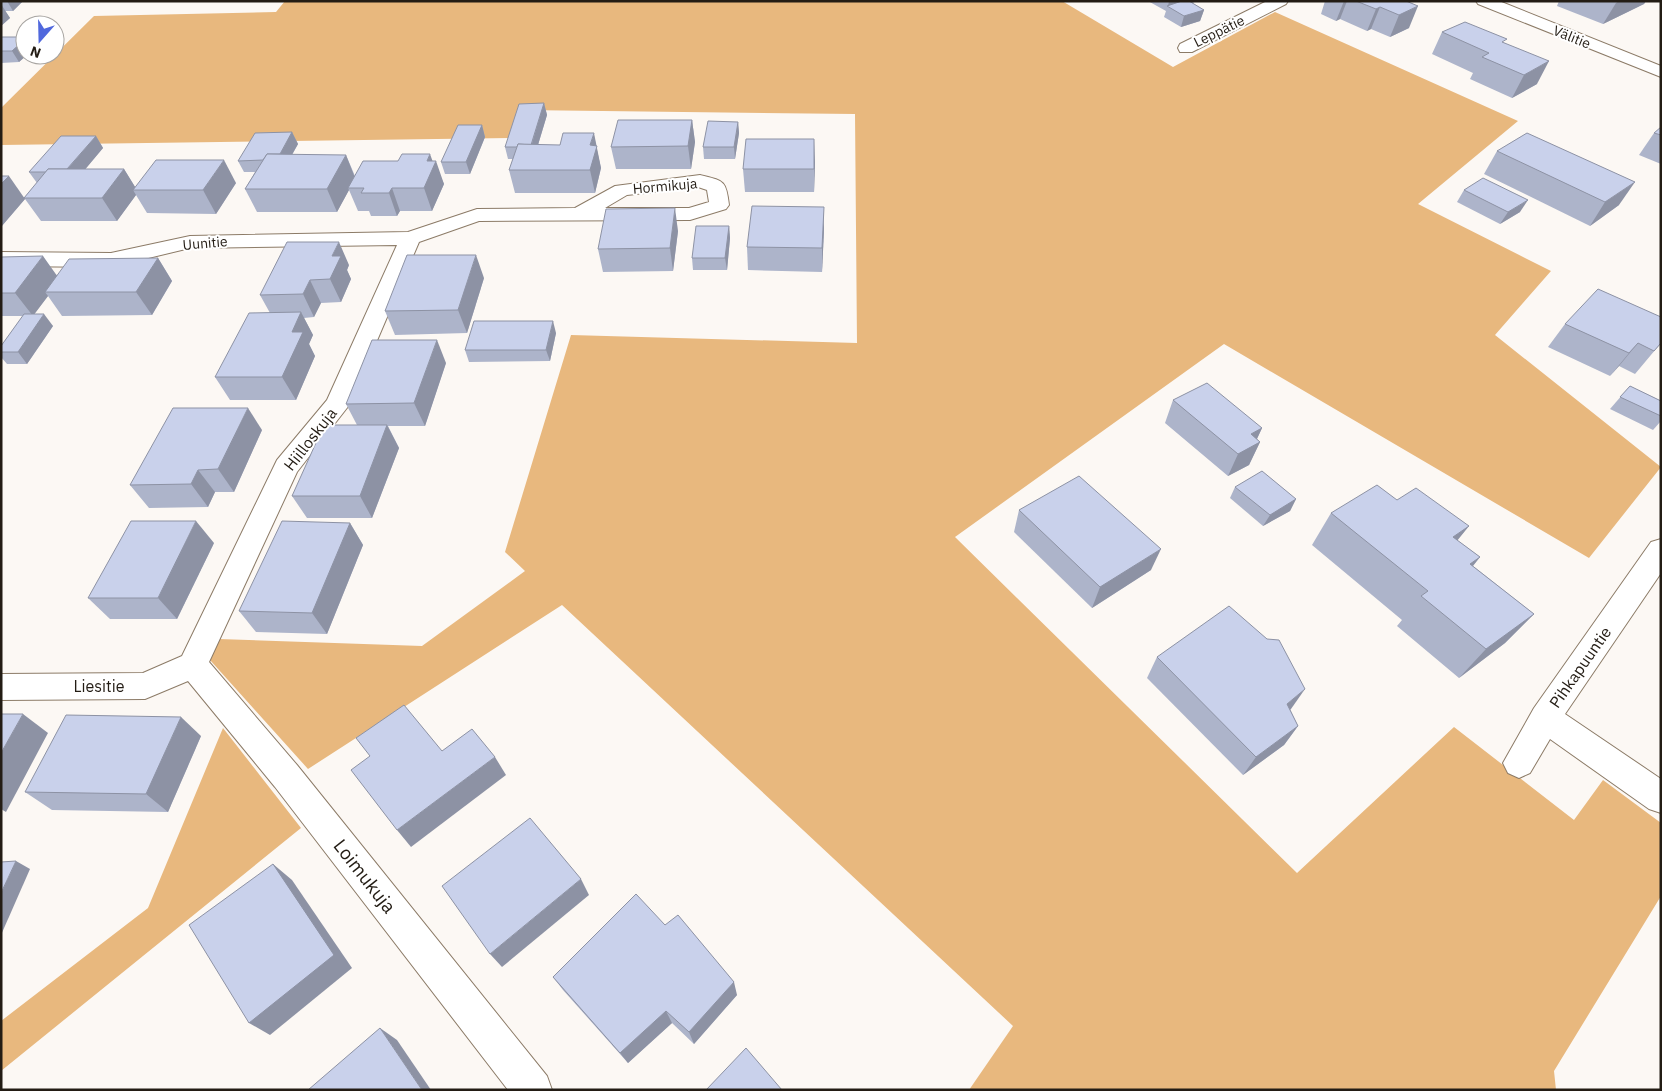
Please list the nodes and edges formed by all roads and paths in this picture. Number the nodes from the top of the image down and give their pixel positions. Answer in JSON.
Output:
{"nodes":[{"id":1,"x":1280,"y":1,"type":"edge"},
{"id":2,"x":1484,"y":1,"type":"edge"},
{"id":3,"x":1186,"y":48,"type":"dead end"},
{"id":4,"x":1661,"y":72,"type":"edge"},
{"id":5,"x":578,"y":215,"type":"junction"},
{"id":6,"x":410,"y":238,"type":"junction"},
{"id":7,"x":1,"y":259,"type":"edge"},
{"id":8,"x":1661,"y":550,"type":"edge"},
{"id":9,"x":193,"y":665,"type":"junction"},
{"id":10,"x":1,"y":687,"type":"edge"},
{"id":11,"x":1545,"y":718,"type":"junction"},
{"id":12,"x":1519,"y":763,"type":"dead end"},
{"id":13,"x":1661,"y":798,"type":"edge"},
{"id":14,"x":533,"y":1090,"type":"edge"}],
"edges":[{"from":1,"to":3,"type":"street","name":"Leppätie"},
{"from":2,"to":4,"type":"street","name":"Välitie"},
{"from":5,"to":5,"type":"street","name":"Hormikuja"},
{"from":5,"to":6,"type":"street","name":"Hormikuja"},
{"from":6,"to":7,"type":"street","name":"Uunitie"},
{"from":6,"to":9,"type":"street","name":"Hiilloskuja"},
{"from":8,"to":11,"type":"street","name":"Pihkapuuntie"},
{"from":9,"to":10,"type":"street","name":"Liesitie"},
{"from":9,"to":14,"type":"street","name":"Loimukuja"},
{"from":11,"to":12,"type":"street"},
{"from":11,"to":13,"type":"street","name":"Pihkapuuntie"}]}
